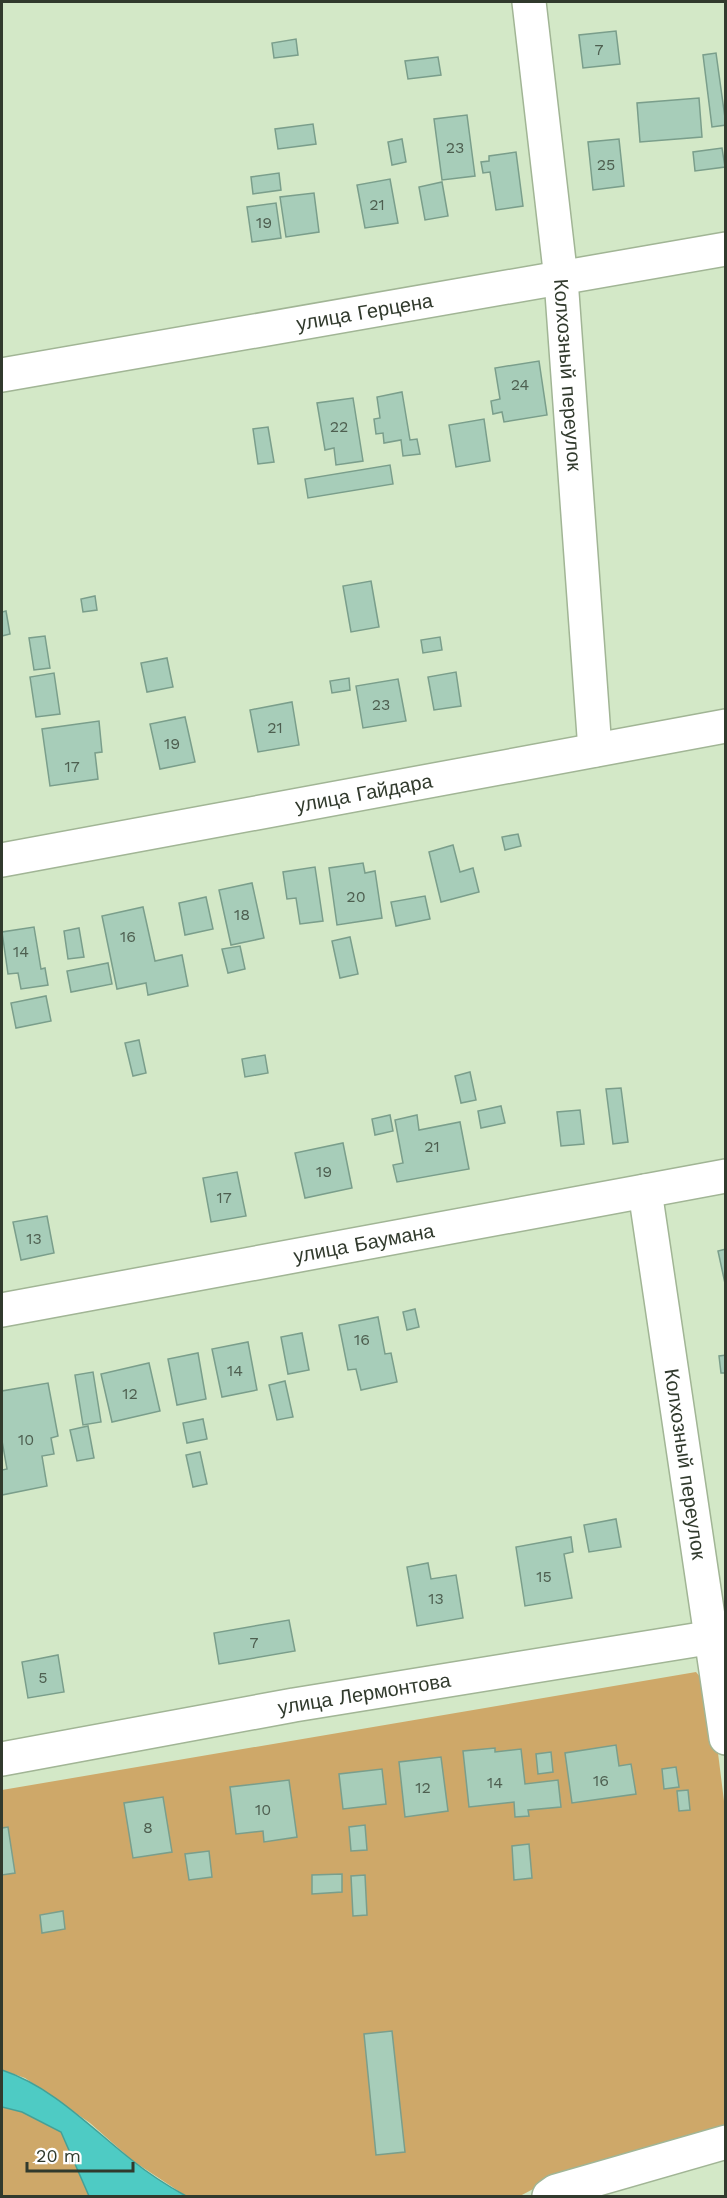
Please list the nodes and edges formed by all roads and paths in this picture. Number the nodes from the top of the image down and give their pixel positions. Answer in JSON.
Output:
{"nodes":[{"id":1,"x":529,"y":2,"type":"edge"},
{"id":2,"x":726,"y":249,"type":"edge"},
{"id":3,"x":561,"y":279,"type":"junction"},
{"id":4,"x":2,"y":375,"type":"edge"},
{"id":5,"x":726,"y":726,"type":"edge"},
{"id":6,"x":595,"y":750,"type":"junction"},
{"id":7,"x":2,"y":860,"type":"edge"},
{"id":8,"x":726,"y":1176,"type":"edge"},
{"id":9,"x":645,"y":1191,"type":"junction"},
{"id":10,"x":2,"y":1310,"type":"edge"},
{"id":11,"x":719,"y":1636,"type":"edge"},
{"id":12,"x":726,"y":1738,"type":"edge"},
{"id":13,"x":2,"y":1759,"type":"edge"},
{"id":14,"x":726,"y":2142,"type":"edge"},
{"id":15,"x":549,"y":2196,"type":"edge"}],
"edges":[{"from":1,"to":3,"type":"street","name":"Колхозный переулок"},
{"from":2,"to":3,"type":"street","name":"улица Герцена"},
{"from":3,"to":4,"type":"street","name":"улица Герцена"},
{"from":3,"to":6,"type":"street","name":"Колхозный переулок"},
{"from":5,"to":6,"type":"street","name":"улица Гайдара"},
{"from":6,"to":7,"type":"street","name":"улица Гайдара"},
{"from":8,"to":9,"type":"street","name":"улица Баумана"},
{"from":9,"to":10,"type":"street","name":"улица Баумана"},
{"from":9,"to":11,"type":"street","name":"Колхозный переулок"},
{"from":11,"to":12,"type":"street","name":"Колхозный переулок"},
{"from":11,"to":13,"type":"street","name":"улица Лермонтова"},
{"from":14,"to":15,"type":"street"}]}
